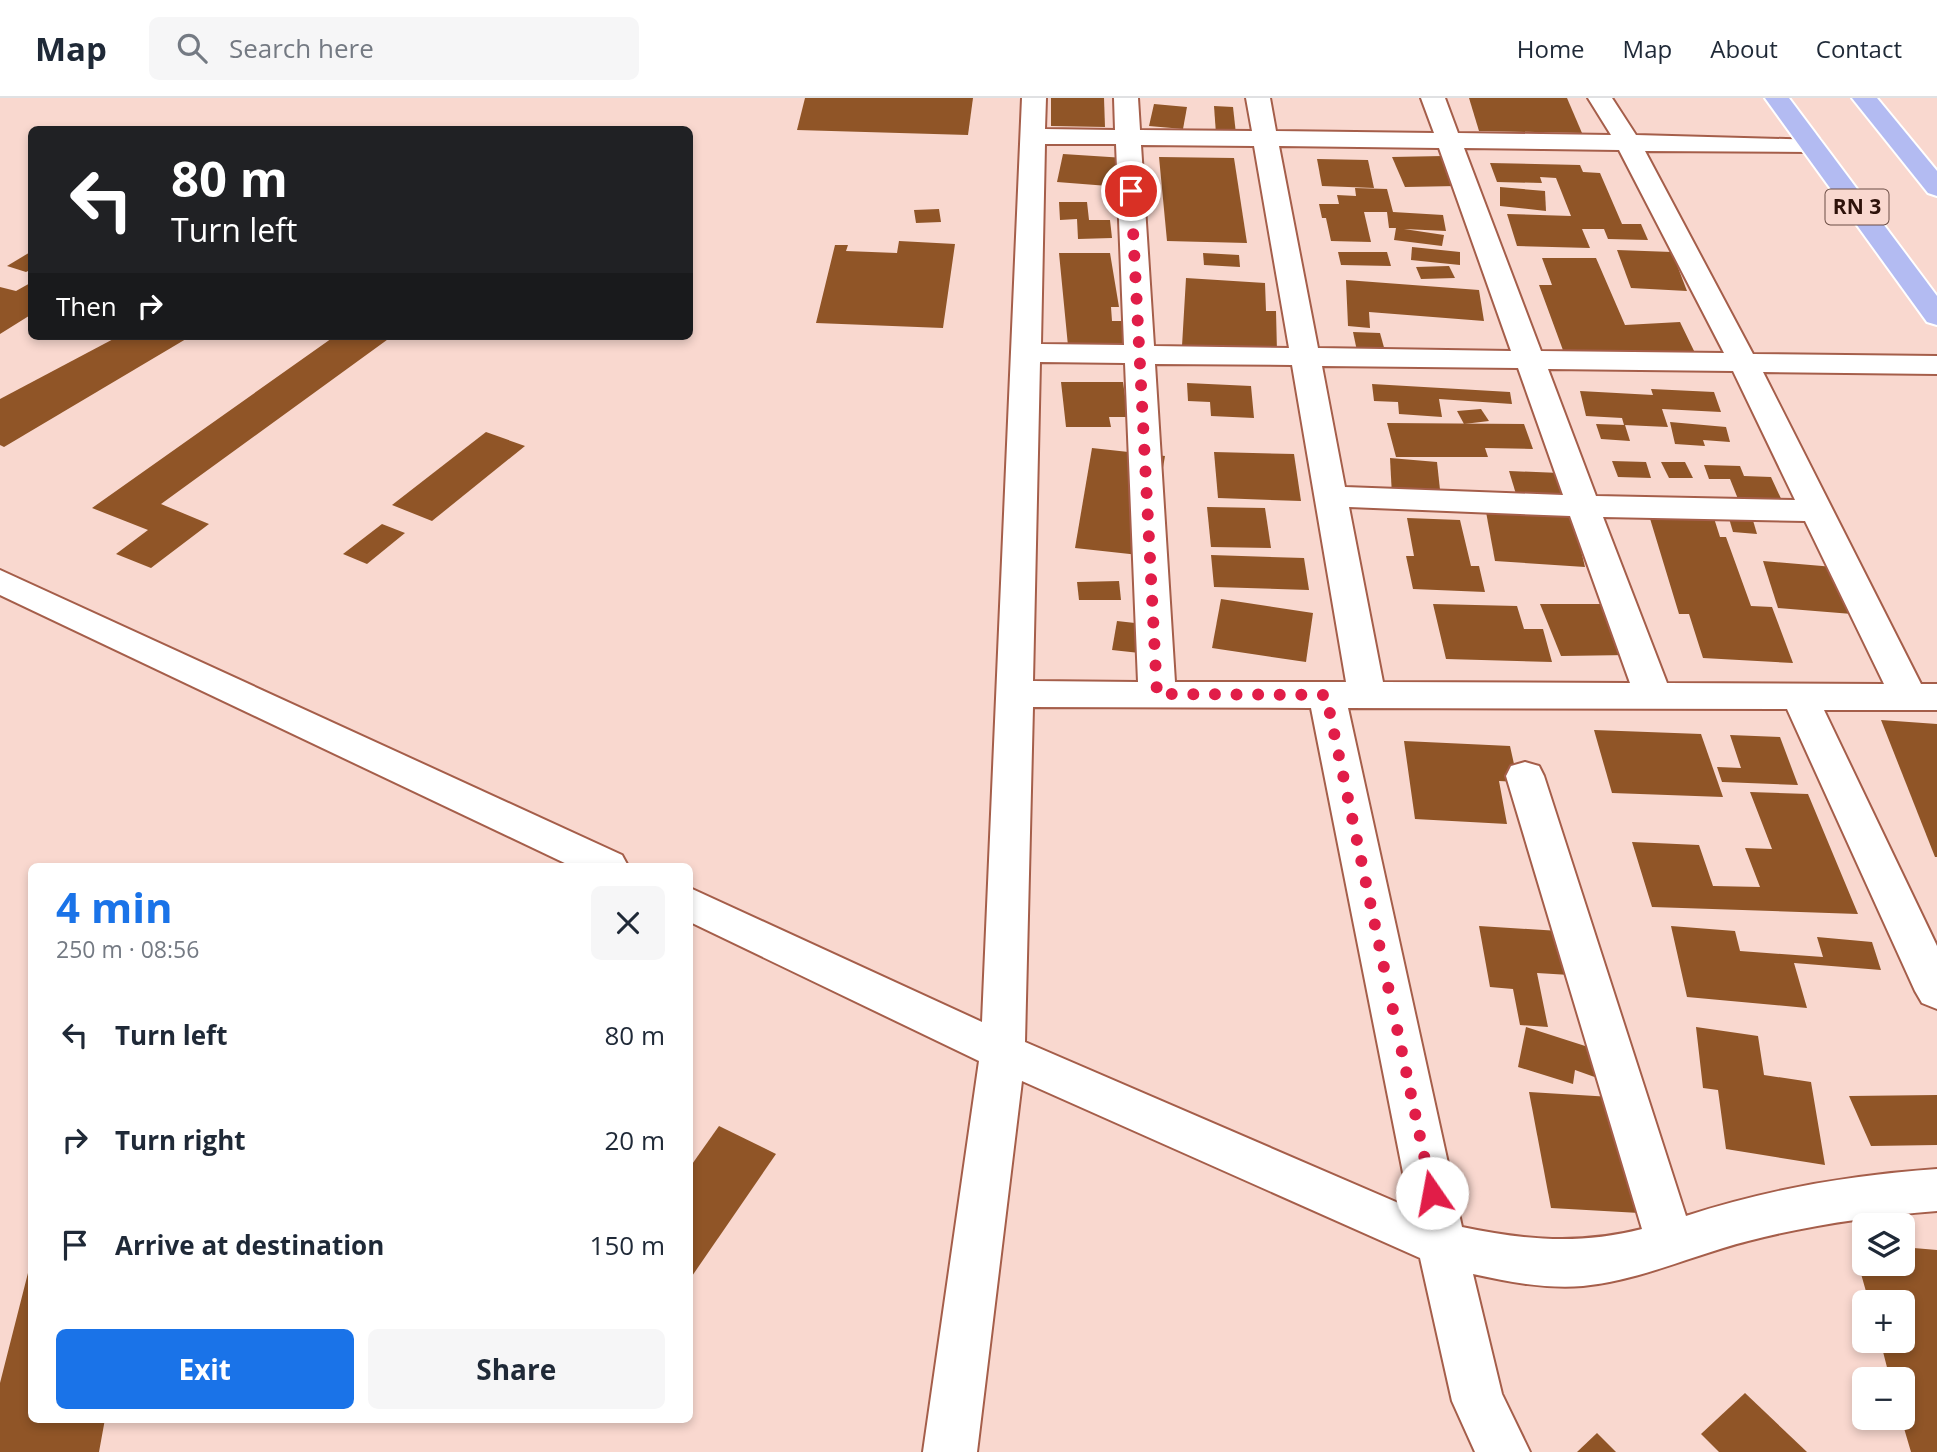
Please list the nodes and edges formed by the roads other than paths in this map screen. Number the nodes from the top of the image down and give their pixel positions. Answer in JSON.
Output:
{"nodes":[{"id":1,"x":1034,"y":98,"type":"edge"},
{"id":2,"x":1126,"y":98,"type":"edge"},
{"id":3,"x":1258,"y":98,"type":"edge"},
{"id":4,"x":1433,"y":98,"type":"edge"},
{"id":5,"x":1600,"y":98,"type":"edge"},
{"id":6,"x":1777,"y":98,"type":"edge"},
{"id":7,"x":1864,"y":98,"type":"edge"},
{"id":8,"x":1033,"y":136,"type":"junction"},
{"id":9,"x":1128,"y":137,"type":"junction"},
{"id":10,"x":1265,"y":139,"type":"junction"},
{"id":11,"x":1449,"y":141,"type":"junction"},
{"id":12,"x":1628,"y":143,"type":"junction"},
{"id":13,"x":1811,"y":145,"type":"junction"},
{"id":14,"x":1937,"y":188,"type":"edge"},
{"id":15,"x":1937,"y":316,"type":"edge"},
{"id":16,"x":1026,"y":353,"type":"junction"},
{"id":17,"x":1139,"y":355,"type":"junction"},
{"id":18,"x":1305,"y":357,"type":"junction"},
{"id":19,"x":1529,"y":360,"type":"junction"},
{"id":20,"x":1743,"y":362,"type":"junction"},
{"id":21,"x":1937,"y":365,"type":"edge"},
{"id":22,"x":1330,"y":496,"type":"junction"},
{"id":23,"x":1583,"y":506,"type":"junction"},
{"id":24,"x":1816,"y":511,"type":"junction"},
{"id":25,"x":0,"y":581,"type":"edge"},
{"id":26,"x":1015,"y":694,"type":"junction"},
{"id":27,"x":1157,"y":694,"type":"junction"},
{"id":28,"x":1347,"y":695,"type":"junction"},
{"id":29,"x":1653,"y":696,"type":"junction"},
{"id":30,"x":1800,"y":697,"type":"junction"},
{"id":31,"x":1923,"y":697,"type":"edge"},
{"id":32,"x":1525,"y":776,"type":"dead end"},
{"id":33,"x":602,"y":863,"type":"edge"},
{"id":34,"x":693,"y":905,"type":"edge"},
{"id":35,"x":1937,"y":991,"type":"edge"},
{"id":36,"x":1003,"y":1052,"type":"junction"},
{"id":37,"x":1937,"y":1190,"type":"edge"},
{"id":38,"x":1670,"y":1242,"type":"junction"},
{"id":39,"x":1443,"y":1245,"type":"junction"},
{"id":40,"x":1500,"y":1450,"type":"edge"},
{"id":41,"x":950,"y":1452,"type":"edge"}],
"edges":[{"from":1,"to":8,"type":"street"},
{"from":2,"to":9,"type":"street"},
{"from":3,"to":10,"type":"street"},
{"from":4,"to":11,"type":"street"},
{"from":5,"to":12,"type":"street"},
{"from":6,"to":13,"type":"main road","number":"RN 3"},
{"from":7,"to":14,"type":"main road"},
{"from":8,"to":9,"type":"street"},
{"from":8,"to":16,"type":"street"},
{"from":9,"to":10,"type":"street"},
{"from":9,"to":17,"type":"street"},
{"from":10,"to":11,"type":"street"},
{"from":10,"to":18,"type":"street"},
{"from":11,"to":12,"type":"street"},
{"from":11,"to":19,"type":"street"},
{"from":12,"to":13,"type":"street"},
{"from":12,"to":20,"type":"street"},
{"from":13,"to":15,"type":"main road","number":"RN 3"},
{"from":16,"to":17,"type":"street"},
{"from":16,"to":26,"type":"street"},
{"from":17,"to":18,"type":"street"},
{"from":17,"to":27,"type":"street"},
{"from":18,"to":19,"type":"street"},
{"from":18,"to":22,"type":"street"},
{"from":19,"to":20,"type":"street"},
{"from":19,"to":23,"type":"street"},
{"from":20,"to":21,"type":"street"},
{"from":20,"to":24,"type":"street"},
{"from":22,"to":23,"type":"street"},
{"from":22,"to":28,"type":"street"},
{"from":23,"to":24,"type":"street"},
{"from":23,"to":29,"type":"street"},
{"from":24,"to":31,"type":"street"},
{"from":25,"to":33,"type":"street"},
{"from":26,"to":27,"type":"street"},
{"from":26,"to":36,"type":"street"},
{"from":27,"to":28,"type":"street"},
{"from":28,"to":29,"type":"street"},
{"from":28,"to":39,"type":"street"},
{"from":29,"to":30,"type":"street"},
{"from":30,"to":31,"type":"street"},
{"from":30,"to":35,"type":"street"},
{"from":32,"to":38,"type":"street"},
{"from":34,"to":36,"type":"street"},
{"from":36,"to":39,"type":"street"},
{"from":36,"to":41,"type":"street"},
{"from":37,"to":38,"type":"street"},
{"from":38,"to":39,"type":"street"},
{"from":39,"to":40,"type":"street"}]}
